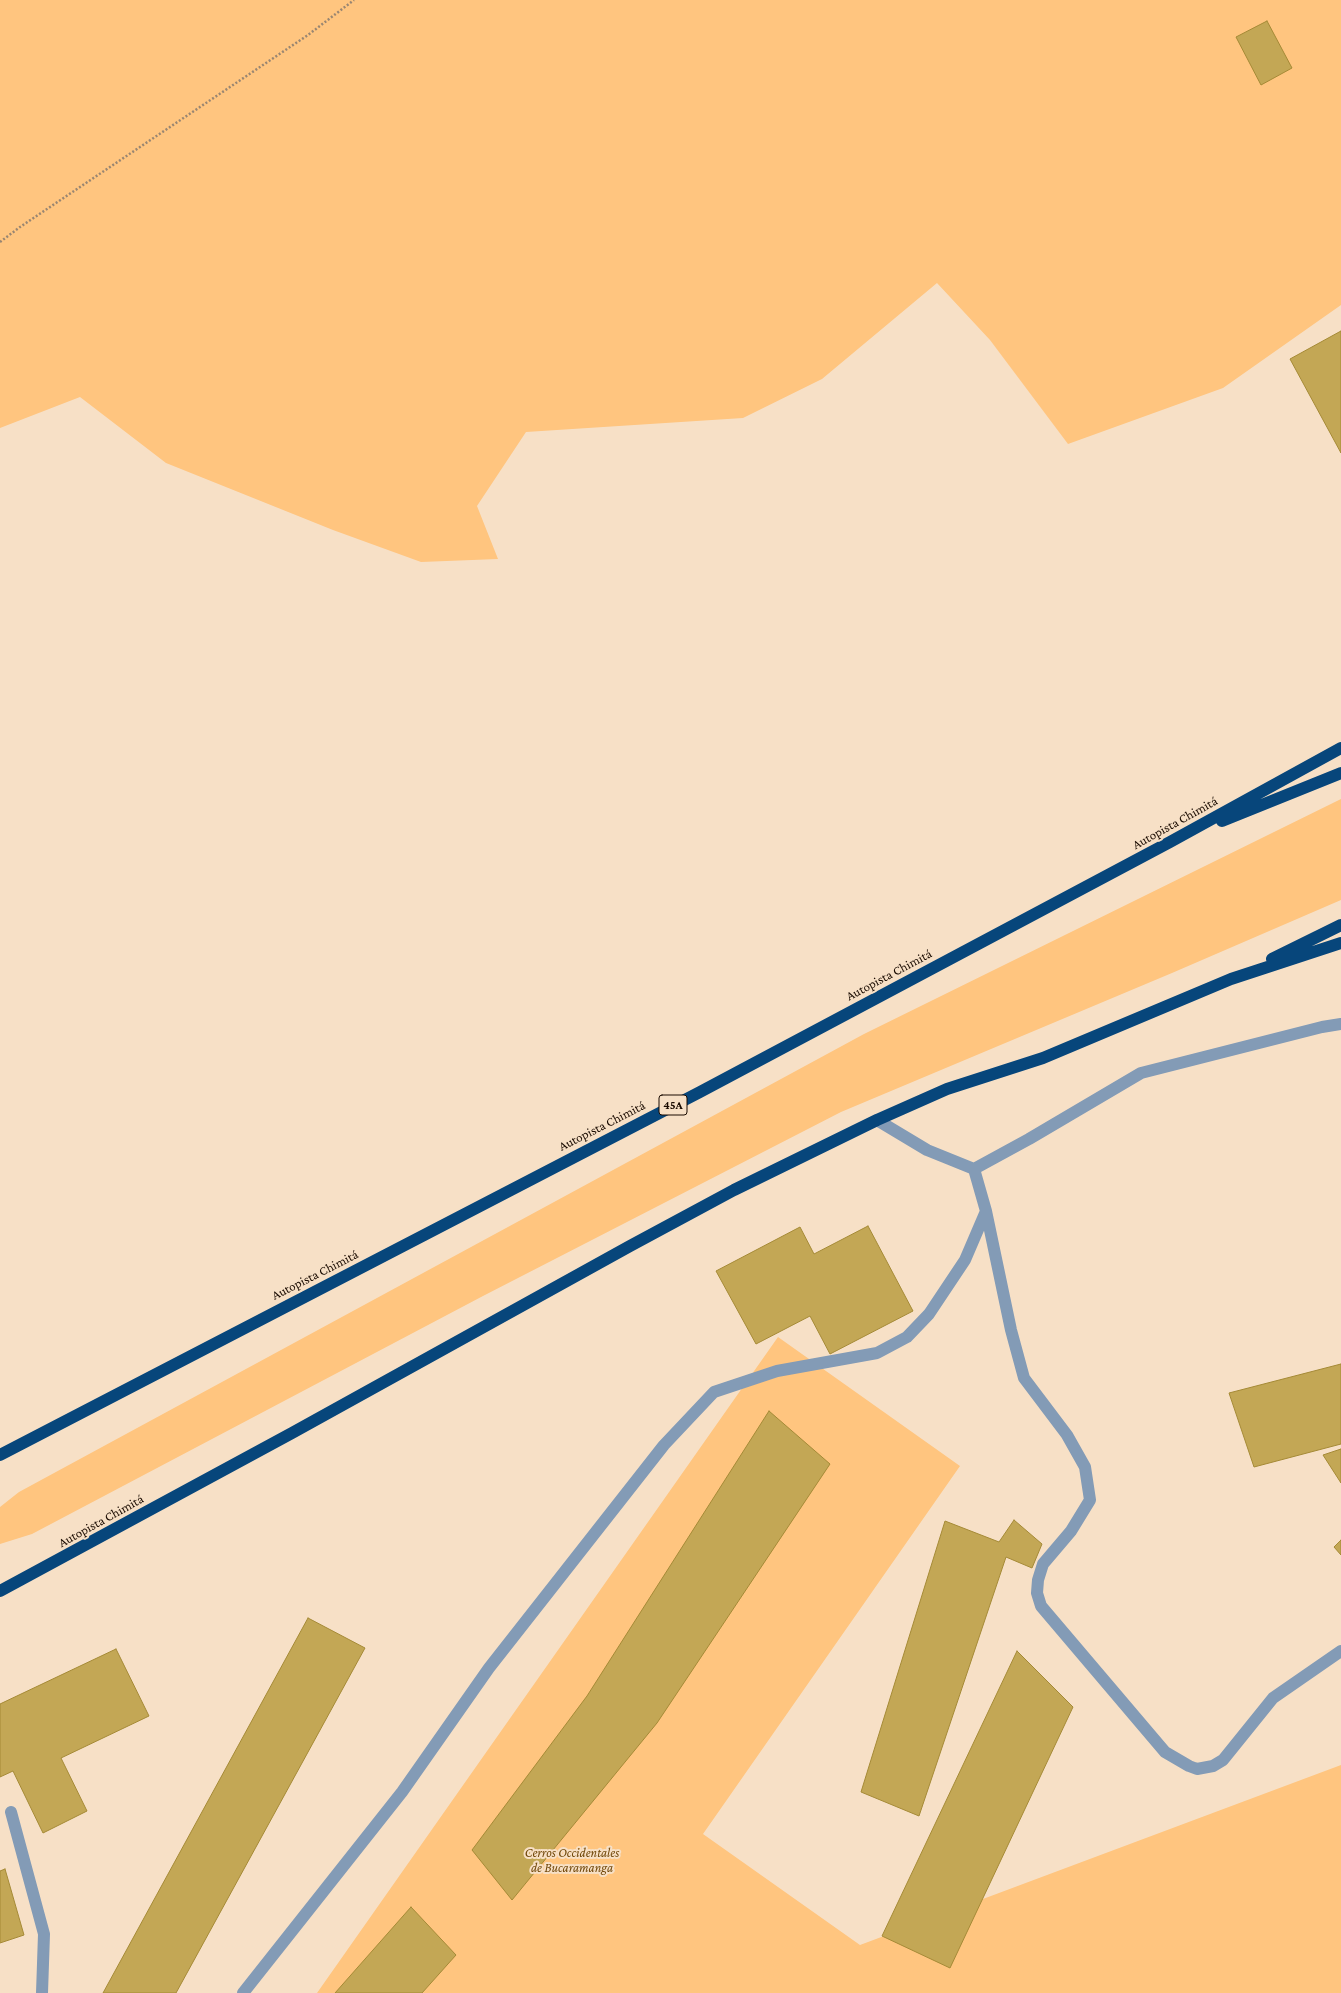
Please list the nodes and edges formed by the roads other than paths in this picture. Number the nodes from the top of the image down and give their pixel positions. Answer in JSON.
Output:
{"nodes":[{"id":1,"x":1341,"y":748,"type":"edge"},
{"id":2,"x":1341,"y":773,"type":"edge"},
{"id":3,"x":1170,"y":842,"type":"junction"},
{"id":4,"x":1341,"y":925,"type":"edge"},
{"id":5,"x":1341,"y":943,"type":"edge"},
{"id":6,"x":1231,"y":979,"type":"junction"},
{"id":7,"x":1341,"y":1024,"type":"edge"},
{"id":8,"x":877,"y":1120,"type":"junction"},
{"id":9,"x":974,"y":1169,"type":"junction"},
{"id":10,"x":986,"y":1211,"type":"junction"},
{"id":11,"x":0,"y":1455,"type":"edge"},
{"id":12,"x":0,"y":1591,"type":"edge"},
{"id":13,"x":1341,"y":1651,"type":"edge"},
{"id":14,"x":11,"y":1812,"type":"dead end"},
{"id":15,"x":42,"y":1993,"type":"edge"},
{"id":16,"x":243,"y":1993,"type":"edge"}],
"edges":[{"from":1,"to":3,"type":"highway","name":"Autopista Chimitá","number":"45A"},
{"from":2,"to":3,"type":"highway"},
{"from":3,"to":11,"type":"highway","name":"Autopista Chimitá","number":"45A"},
{"from":4,"to":6,"type":"highway"},
{"from":5,"to":6,"type":"highway","name":"Autopista Chimitá"},
{"from":6,"to":8,"type":"highway","name":"Autopista Chimitá"},
{"from":7,"to":9,"type":"lane"},
{"from":8,"to":9,"type":"lane"},
{"from":8,"to":12,"type":"highway","name":"Autopista Chimitá"},
{"from":9,"to":10,"type":"lane"},
{"from":10,"to":13,"type":"lane"},
{"from":10,"to":16,"type":"lane"},
{"from":14,"to":15,"type":"lane"}]}
